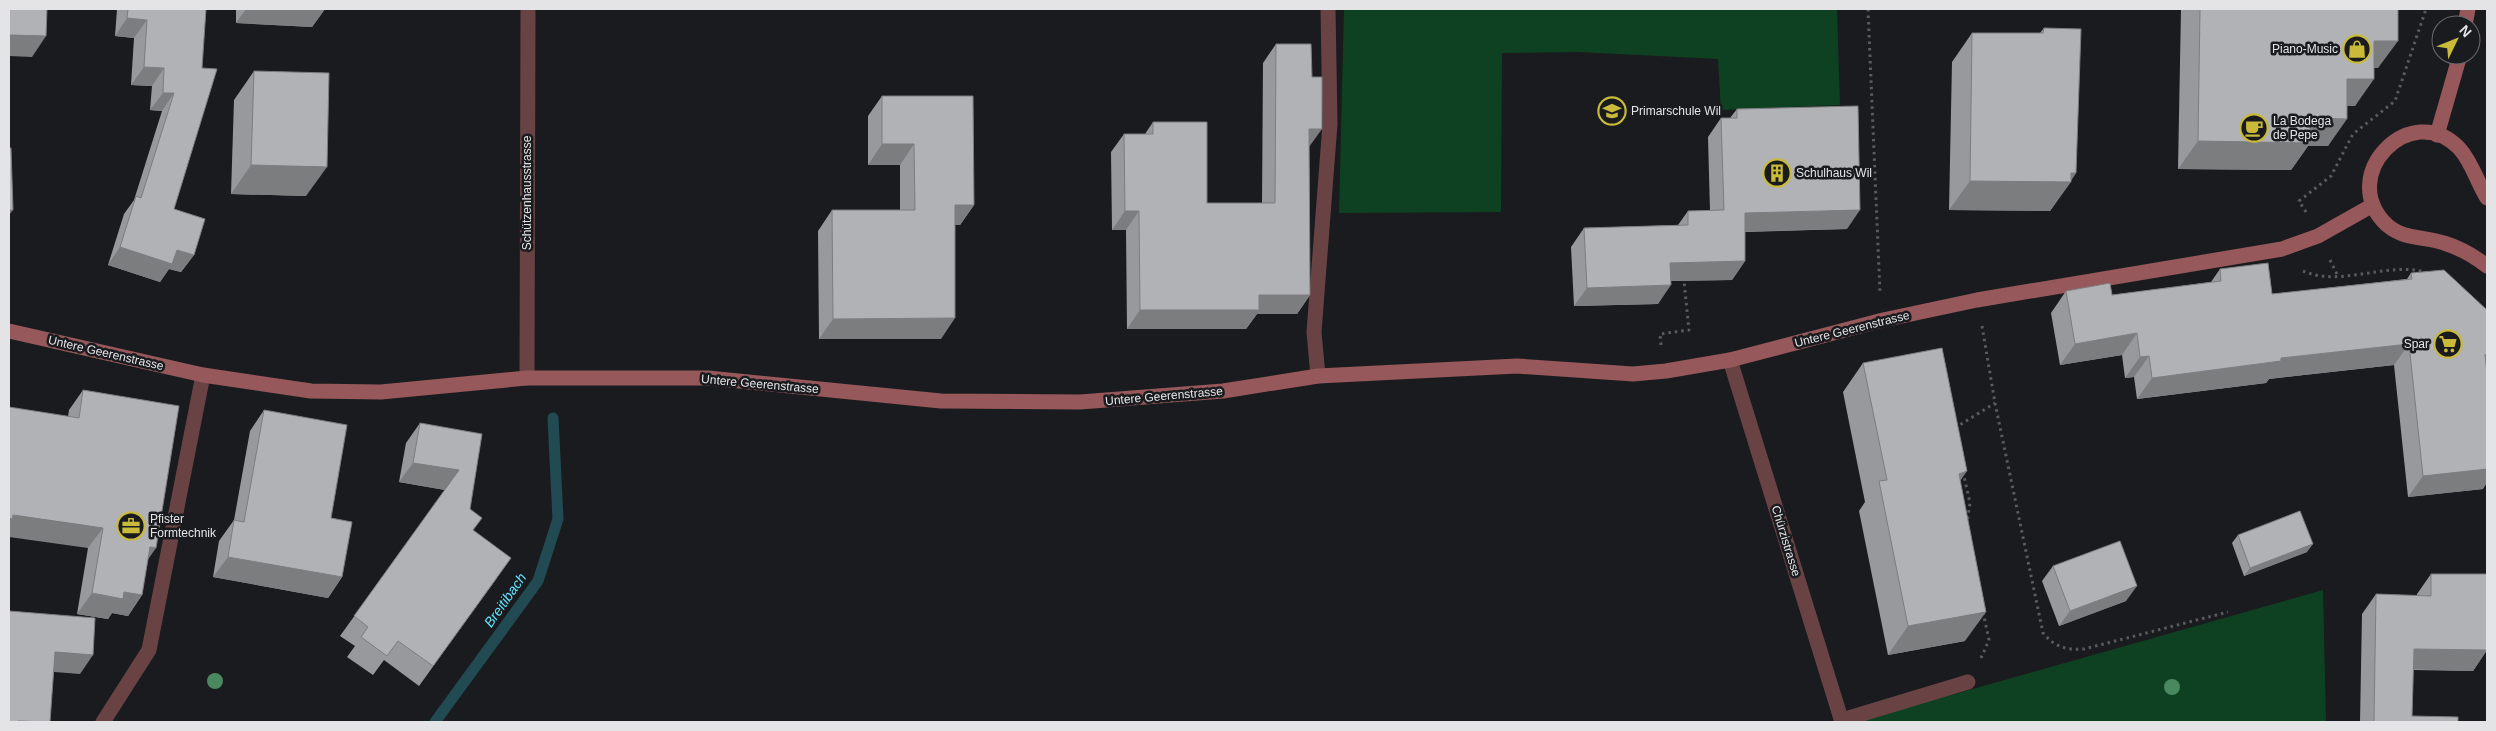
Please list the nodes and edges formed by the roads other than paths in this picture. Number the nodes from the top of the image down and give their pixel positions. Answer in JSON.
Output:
{"nodes":[{"id":1,"x":528,"y":9,"type":"edge"},
{"id":2,"x":1328,"y":9,"type":"edge"},
{"id":3,"x":2457,"y":65,"type":"edge"},
{"id":4,"x":2437,"y":135,"type":"junction"},
{"id":5,"x":2487,"y":198,"type":"edge"},
{"id":6,"x":2373,"y":205,"type":"junction"},
{"id":7,"x":2487,"y":266,"type":"edge"},
{"id":8,"x":9,"y":331,"type":"edge"},
{"id":9,"x":1730,"y":360,"type":"junction"},
{"id":10,"x":202,"y":375,"type":"junction"},
{"id":11,"x":1318,"y":376,"type":"junction"},
{"id":12,"x":526,"y":378,"type":"junction"},
{"id":13,"x":1968,"y":682,"type":"dead end"},
{"id":14,"x":1842,"y":721,"type":"edge"},
{"id":15,"x":103,"y":722,"type":"edge"}],
"edges":[{"from":1,"to":12,"type":"street","name":"Schützenhausstrasse"},
{"from":2,"to":11,"type":"street"},
{"from":3,"to":4,"type":"street"},
{"from":4,"to":5,"type":"street"},
{"from":4,"to":6,"type":"street"},
{"from":6,"to":7,"type":"street"},
{"from":6,"to":9,"type":"street","name":"Untere Geerenstrasse"},
{"from":8,"to":10,"type":"street","name":"Untere Geerenstrasse"},
{"from":9,"to":11,"type":"street","name":"Untere Geerenstrasse"},
{"from":9,"to":14,"type":"street","name":"Chürzistrasse"},
{"from":10,"to":12,"type":"street","name":"Untere Geerenstrasse"},
{"from":10,"to":15,"type":"street"},
{"from":11,"to":12,"type":"street","name":"Untere Geerenstrasse"},
{"from":13,"to":14,"type":"street"}]}
